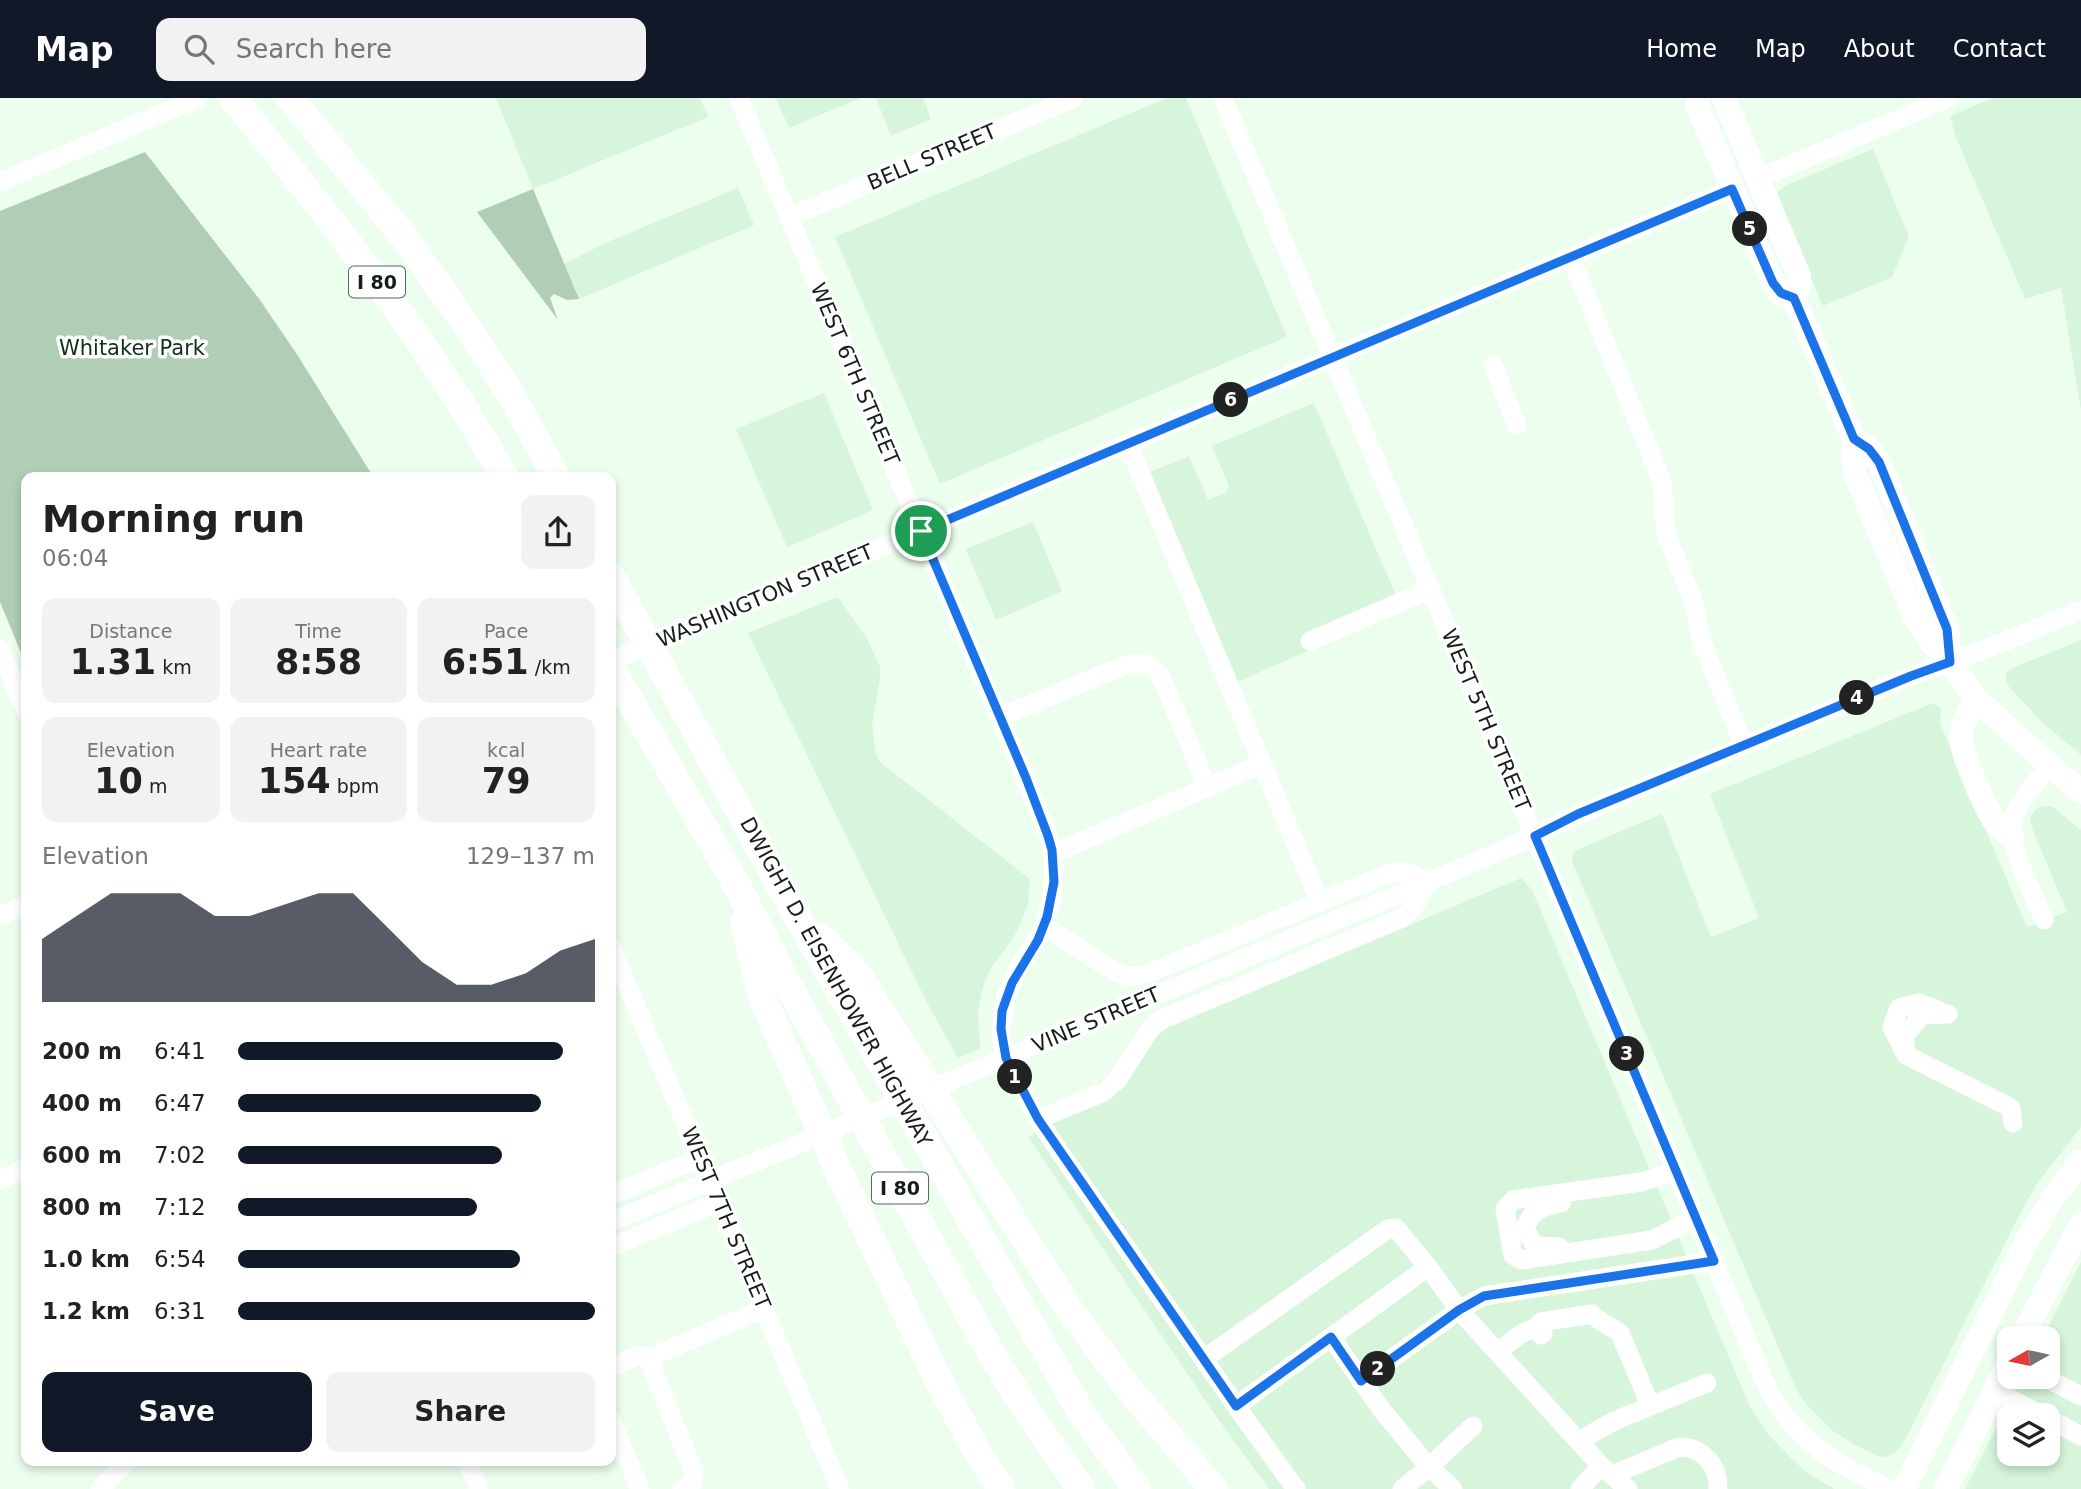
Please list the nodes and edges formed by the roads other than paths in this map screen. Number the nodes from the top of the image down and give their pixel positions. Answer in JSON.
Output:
{"nodes":[{"id":1,"x":198,"y":98,"type":"edge"},
{"id":2,"x":233,"y":98,"type":"edge"},
{"id":3,"x":290,"y":98,"type":"edge"},
{"id":4,"x":739,"y":98,"type":"edge"},
{"id":5,"x":1074,"y":98,"type":"edge"},
{"id":6,"x":1223,"y":98,"type":"edge"},
{"id":7,"x":1697,"y":98,"type":"edge"},
{"id":8,"x":1724,"y":98,"type":"edge"},
{"id":9,"x":1950,"y":98,"type":"edge"},
{"id":10,"x":1758,"y":179,"type":"junction"},
{"id":11,"x":0,"y":182,"type":"edge"},
{"id":12,"x":1732,"y":189,"type":"junction"},
{"id":13,"x":789,"y":216,"type":"junction"},
{"id":14,"x":1571,"y":258,"type":"junction"},
{"id":15,"x":1794,"y":298,"type":"junction"},
{"id":16,"x":1334,"y":357,"type":"junction"},
{"id":17,"x":1493,"y":365,"type":"dead end"},
{"id":18,"x":1517,"y":426,"type":"dead end"},
{"id":19,"x":1128,"y":444,"type":"junction"},
{"id":20,"x":501,"y":472,"type":"edge"},
{"id":21,"x":554,"y":472,"type":"edge"},
{"id":22,"x":921,"y":531,"type":"junction"},
{"id":23,"x":616,"y":585,"type":"edge"},
{"id":24,"x":1431,"y":589,"type":"junction"},
{"id":25,"x":2081,"y":610,"type":"edge"},
{"id":26,"x":1310,"y":641,"type":"dead end"},
{"id":27,"x":0,"y":649,"type":"edge"},
{"id":28,"x":616,"y":659,"type":"edge"},
{"id":29,"x":1950,"y":662,"type":"junction"},
{"id":30,"x":616,"y":677,"type":"edge"},
{"id":31,"x":1976,"y":699,"type":"junction"},
{"id":32,"x":21,"y":700,"type":"edge"},
{"id":33,"x":1000,"y":717,"type":"junction"},
{"id":34,"x":1744,"y":746,"type":"junction"},
{"id":35,"x":1262,"y":764,"type":"junction"},
{"id":36,"x":2050,"y":766,"type":"junction"},
{"id":37,"x":1208,"y":788,"type":"junction"},
{"id":38,"x":2081,"y":792,"type":"edge"},
{"id":39,"x":1535,"y":836,"type":"junction"},
{"id":40,"x":2012,"y":837,"type":"junction"},
{"id":41,"x":1052,"y":854,"type":"junction"},
{"id":42,"x":733,"y":878,"type":"junction"},
{"id":43,"x":1426,"y":883,"type":"junction"},
{"id":44,"x":1320,"y":902,"type":"junction"},
{"id":45,"x":21,"y":907,"type":"edge"},
{"id":46,"x":793,"y":909,"type":"junction"},
{"id":47,"x":0,"y":916,"type":"edge"},
{"id":48,"x":2044,"y":920,"type":"dead end"},
{"id":49,"x":1044,"y":926,"type":"junction"},
{"id":50,"x":616,"y":959,"type":"edge"},
{"id":51,"x":1948,"y":1014,"type":"dead end"},
{"id":52,"x":1038,"y":1119,"type":"junction"},
{"id":53,"x":2013,"y":1123,"type":"dead end"},
{"id":54,"x":701,"y":1158,"type":"junction"},
{"id":55,"x":2080,"y":1167,"type":"edge"},
{"id":56,"x":21,"y":1170,"type":"edge"},
{"id":57,"x":1676,"y":1171,"type":"junction"},
{"id":58,"x":0,"y":1180,"type":"edge"},
{"id":59,"x":616,"y":1193,"type":"edge"},
{"id":60,"x":719,"y":1202,"type":"junction"},
{"id":61,"x":1696,"y":1218,"type":"junction"},
{"id":62,"x":616,"y":1220,"type":"edge"},
{"id":63,"x":2081,"y":1224,"type":"edge"},
{"id":64,"x":616,"y":1245,"type":"edge"},
{"id":65,"x":1714,"y":1261,"type":"junction"},
{"id":66,"x":1428,"y":1267,"type":"junction"},
{"id":67,"x":1996,"y":1304,"type":"junction"},
{"id":68,"x":764,"y":1308,"type":"junction"},
{"id":69,"x":1459,"y":1310,"type":"junction"},
{"id":70,"x":2019,"y":1326,"type":"edge"},
{"id":71,"x":2027,"y":1326,"type":"edge"},
{"id":72,"x":1331,"y":1337,"type":"junction"},
{"id":73,"x":1498,"y":1352,"type":"junction"},
{"id":74,"x":648,"y":1357,"type":"junction"},
{"id":75,"x":1204,"y":1359,"type":"junction"},
{"id":76,"x":616,"y":1365,"type":"edge"},
{"id":77,"x":1361,"y":1381,"type":"junction"},
{"id":78,"x":1707,"y":1383,"type":"dead end"},
{"id":79,"x":2060,"y":1385,"type":"edge"},
{"id":80,"x":1997,"y":1387,"type":"edge"},
{"id":81,"x":1995,"y":1391,"type":"junction"},
{"id":82,"x":2081,"y":1396,"type":"edge"},
{"id":83,"x":2018,"y":1403,"type":"edge"},
{"id":84,"x":1650,"y":1405,"type":"junction"},
{"id":85,"x":1236,"y":1406,"type":"junction"},
{"id":86,"x":2060,"y":1425,"type":"edge"},
{"id":87,"x":1473,"y":1426,"type":"dead end"},
{"id":88,"x":616,"y":1432,"type":"edge"},
{"id":89,"x":2081,"y":1436,"type":"edge"},
{"id":90,"x":1579,"y":1441,"type":"junction"},
{"id":91,"x":122,"y":1466,"type":"edge"},
{"id":92,"x":469,"y":1466,"type":"edge"},
{"id":93,"x":1429,"y":1467,"type":"junction"},
{"id":94,"x":1606,"y":1470,"type":"junction"},
{"id":95,"x":100,"y":1489,"type":"edge"},
{"id":96,"x":479,"y":1489,"type":"edge"},
{"id":97,"x":640,"y":1489,"type":"edge"},
{"id":98,"x":682,"y":1489,"type":"edge"},
{"id":99,"x":840,"y":1489,"type":"edge"},
{"id":100,"x":1001,"y":1489,"type":"edge"},
{"id":101,"x":1081,"y":1489,"type":"edge"},
{"id":102,"x":1137,"y":1489,"type":"edge"},
{"id":103,"x":1214,"y":1489,"type":"edge"},
{"id":104,"x":1296,"y":1489,"type":"edge"},
{"id":105,"x":1402,"y":1489,"type":"edge"},
{"id":106,"x":1453,"y":1489,"type":"edge"},
{"id":107,"x":1580,"y":1489,"type":"edge"},
{"id":108,"x":1628,"y":1489,"type":"edge"},
{"id":109,"x":1718,"y":1489,"type":"edge"},
{"id":110,"x":1889,"y":1489,"type":"edge"},
{"id":111,"x":1904,"y":1489,"type":"edge"},
{"id":112,"x":1946,"y":1489,"type":"edge"}],
"edges":[{"from":1,"to":11,"type":"street"},
{"from":2,"to":20,"type":"highway","number":"I 80"},
{"from":3,"to":21,"type":"highway","number":"I 80"},
{"from":4,"to":13,"type":"street","name":"WEST 6TH STREET"},
{"from":5,"to":13,"type":"street","name":"BELL STREET"},
{"from":6,"to":16,"type":"street","name":"WEST 5TH STREET"},
{"from":7,"to":12,"type":"main road"},
{"from":8,"to":10,"type":"main road"},
{"from":9,"to":10,"type":"street"},
{"from":10,"to":15,"type":"main road"},
{"from":12,"to":14,"type":"street","name":"WASHINGTON STREET"},
{"from":12,"to":15,"type":"main road"},
{"from":13,"to":22,"type":"street","name":"WEST 6TH STREET"},
{"from":14,"to":16,"type":"street","name":"WASHINGTON STREET"},
{"from":14,"to":34,"type":"street"},
{"from":15,"to":29,"type":"main road"},
{"from":16,"to":19,"type":"street","name":"WASHINGTON STREET"},
{"from":16,"to":24,"type":"street","name":"WEST 5TH STREET"},
{"from":17,"to":18,"type":"street"},
{"from":19,"to":22,"type":"street","name":"WASHINGTON STREET"},
{"from":19,"to":35,"type":"street"},
{"from":22,"to":28,"type":"street","name":"WASHINGTON STREET"},
{"from":22,"to":33,"type":"street","name":"WEST 6TH STREET"},
{"from":23,"to":46,"type":"highway","name":"DWIGHT D. EISENHOWER HIGHWAY","number":"I 80"},
{"from":24,"to":26,"type":"street"},
{"from":24,"to":39,"type":"street","name":"WEST 5TH STREET"},
{"from":25,"to":29,"type":"street","name":"VINE STREET"},
{"from":27,"to":32,"type":"street"},
{"from":29,"to":31,"type":"main road"},
{"from":29,"to":34,"type":"street","name":"VINE STREET"},
{"from":30,"to":42,"type":"highway","name":"DWIGHT D. EISENHOWER HIGHWAY","number":"I 80"},
{"from":31,"to":36,"type":"main road"},
{"from":31,"to":40,"type":"main road"},
{"from":33,"to":37,"type":"street"},
{"from":33,"to":41,"type":"street","name":"WEST 6TH STREET"},
{"from":34,"to":39,"type":"street","name":"VINE STREET"},
{"from":35,"to":37,"type":"street"},
{"from":35,"to":44,"type":"street"},
{"from":36,"to":38,"type":"main road"},
{"from":36,"to":40,"type":"street"},
{"from":37,"to":41,"type":"street"},
{"from":39,"to":43,"type":"street","name":"VINE STREET"},
{"from":39,"to":57,"type":"street","name":"WEST 5TH STREET"},
{"from":40,"to":48,"type":"street"},
{"from":41,"to":49,"type":"street","name":"WEST 6TH STREET"},
{"from":42,"to":100,"type":"highway"},
{"from":42,"to":101,"type":"highway","name":"DWIGHT D. EISENHOWER HIGHWAY","number":"I 80"},
{"from":43,"to":44,"type":"street","name":"VINE STREET"},
{"from":43,"to":52,"type":"street","name":"VINE STREET"},
{"from":43,"to":62,"type":"street","name":"VINE STREET"},
{"from":44,"to":49,"type":"street","name":"VINE STREET"},
{"from":45,"to":47,"type":"street"},
{"from":46,"to":102,"type":"highway","name":"DWIGHT D. EISENHOWER HIGHWAY","number":"I 80"},
{"from":46,"to":103,"type":"highway"},
{"from":49,"to":52,"type":"street","name":"WEST 6TH STREET"},
{"from":50,"to":54,"type":"street","name":"WEST 7TH STREET"},
{"from":51,"to":53,"type":"street"},
{"from":52,"to":75,"type":"street","name":"WEST 6TH STREET"},
{"from":54,"to":59,"type":"street"},
{"from":54,"to":60,"type":"street","name":"WEST 7TH STREET"},
{"from":55,"to":67,"type":"main road"},
{"from":56,"to":58,"type":"street"},
{"from":57,"to":61,"type":"street","name":"WEST 5TH STREET"},
{"from":57,"to":61,"type":"street"},
{"from":60,"to":64,"type":"street"},
{"from":60,"to":68,"type":"street","name":"WEST 7TH STREET"},
{"from":61,"to":65,"type":"street","name":"WEST 5TH STREET"},
{"from":63,"to":71,"type":"main road"},
{"from":65,"to":69,"type":"street"},
{"from":65,"to":110,"type":"street","name":"WEST 5TH STREET"},
{"from":66,"to":69,"type":"street"},
{"from":66,"to":72,"type":"street"},
{"from":66,"to":75,"type":"street"},
{"from":67,"to":70,"type":"main road"},
{"from":67,"to":111,"type":"main road"},
{"from":68,"to":74,"type":"street"},
{"from":68,"to":99,"type":"street","name":"WEST 7TH STREET"},
{"from":69,"to":73,"type":"street"},
{"from":69,"to":77,"type":"street"},
{"from":72,"to":77,"type":"street"},
{"from":72,"to":85,"type":"street"},
{"from":73,"to":84,"type":"street"},
{"from":73,"to":90,"type":"street"},
{"from":74,"to":76,"type":"street"},
{"from":74,"to":98,"type":"street"},
{"from":75,"to":85,"type":"street","name":"WEST 6TH STREET"},
{"from":77,"to":93,"type":"street"},
{"from":78,"to":84,"type":"street"},
{"from":79,"to":82,"type":"street"},
{"from":80,"to":81,"type":"main road"},
{"from":81,"to":83,"type":"street"},
{"from":81,"to":112,"type":"main road"},
{"from":84,"to":90,"type":"street"},
{"from":85,"to":104,"type":"street","name":"WEST 6TH STREET"},
{"from":86,"to":89,"type":"street"},
{"from":87,"to":93,"type":"street"},
{"from":88,"to":97,"type":"street"},
{"from":90,"to":94,"type":"street"},
{"from":91,"to":95,"type":"street"},
{"from":92,"to":96,"type":"street"},
{"from":93,"to":105,"type":"street"},
{"from":93,"to":106,"type":"street"},
{"from":94,"to":107,"type":"street"},
{"from":94,"to":108,"type":"street"},
{"from":94,"to":109,"type":"street"}]}
